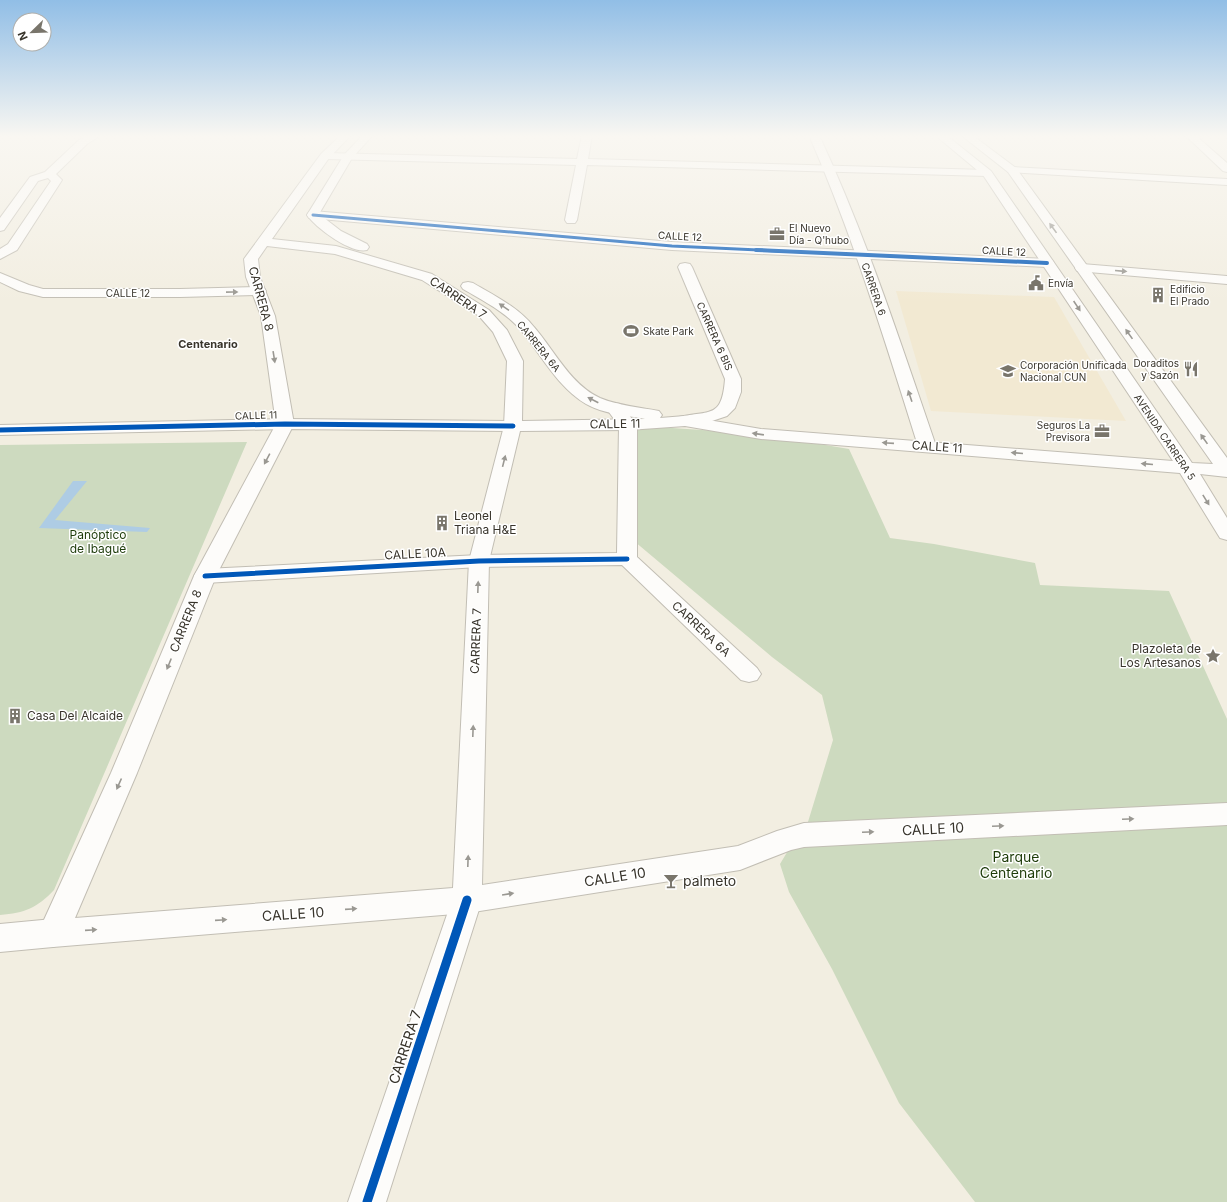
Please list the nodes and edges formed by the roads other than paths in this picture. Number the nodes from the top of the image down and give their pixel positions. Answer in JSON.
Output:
{"nodes":[{"id":1,"x":26,"y":191,"type":"edge"},
{"id":2,"x":50,"y":191,"type":"edge"},
{"id":3,"x":300,"y":191,"type":"edge"},
{"id":4,"x":327,"y":191,"type":"edge"},
{"id":5,"x":577,"y":191,"type":"edge"},
{"id":6,"x":838,"y":191,"type":"edge"},
{"id":7,"x":999,"y":191,"type":"edge"},
{"id":8,"x":1027,"y":191,"type":"edge"},
{"id":9,"x":313,"y":215,"type":"junction"},
{"id":10,"x":571,"y":220,"type":"dead end"},
{"id":11,"x":0,"y":228,"type":"edge"},
{"id":12,"x":264,"y":242,"type":"junction"},
{"id":13,"x":343,"y":246,"type":"junction"},
{"id":14,"x":862,"y":254,"type":"junction"},
{"id":15,"x":0,"y":255,"type":"edge"},
{"id":16,"x":0,"y":261,"type":"edge"},
{"id":17,"x":1047,"y":263,"type":"junction"},
{"id":18,"x":685,"y":267,"type":"dead end"},
{"id":19,"x":1082,"y":268,"type":"junction"},
{"id":20,"x":0,"y":277,"type":"edge"},
{"id":21,"x":252,"y":277,"type":"junction"},
{"id":22,"x":1227,"y":280,"type":"edge"},
{"id":23,"x":259,"y":291,"type":"junction"},
{"id":24,"x":614,"y":408,"type":"junction"},
{"id":25,"x":685,"y":421,"type":"junction"},
{"id":26,"x":285,"y":424,"type":"junction"},
{"id":27,"x":628,"y":425,"type":"junction"},
{"id":28,"x":513,"y":426,"type":"junction"},
{"id":29,"x":0,"y":430,"type":"edge"},
{"id":30,"x":927,"y":446,"type":"junction"},
{"id":31,"x":1186,"y":467,"type":"junction"},
{"id":32,"x":1227,"y":471,"type":"edge"},
{"id":33,"x":1227,"y":534,"type":"edge"},
{"id":34,"x":627,"y":559,"type":"junction"},
{"id":35,"x":479,"y":561,"type":"junction"},
{"id":36,"x":205,"y":576,"type":"junction"},
{"id":37,"x":749,"y":674,"type":"dead end"},
{"id":38,"x":1227,"y":814,"type":"edge"},
{"id":39,"x":466,"y":900,"type":"junction"},
{"id":40,"x":53,"y":933,"type":"junction"},
{"id":41,"x":0,"y":938,"type":"edge"},
{"id":42,"x":367,"y":1202,"type":"edge"}],
"edges":[{"from":1,"to":11,"type":"street"},
{"from":2,"to":15,"type":"street"},
{"from":3,"to":12,"type":"street","name":"CARRERA 8"},
{"from":4,"to":9,"type":"street"},
{"from":5,"to":10,"type":"street"},
{"from":6,"to":14,"type":"street","name":"CARRERA 6"},
{"from":7,"to":17,"type":"street","name":"AVENIDA CARRERA 5"},
{"from":19,"to":8,"type":"street","one_way":true},
{"from":9,"to":13,"type":"street","name":"CARRERA 6A"},
{"from":9,"to":14,"type":"street","name":"CALLE 12"},
{"from":12,"to":13,"type":"street","name":"CARRERA 7"},
{"from":12,"to":21,"type":"street","name":"CARRERA 8"},
{"from":24,"to":13,"type":"street","name":"CARRERA 6A","one_way":true},
{"from":13,"to":28,"type":"street","name":"CARRERA 7"},
{"from":14,"to":17,"type":"street","name":"CALLE 12"},
{"from":30,"to":14,"type":"street","name":"CARRERA 6","one_way":true},
{"from":16,"to":21,"type":"street","name":"CALLE 12"},
{"from":17,"to":31,"type":"street","name":"AVENIDA CARRERA 5","one_way":true},
{"from":18,"to":25,"type":"street","name":"CARRERA 6 BIS"},
{"from":19,"to":22,"type":"street","one_way":true},
{"from":32,"to":19,"type":"street","one_way":true},
{"from":20,"to":23,"type":"street","name":"CALLE 12","one_way":true},
{"from":21,"to":23,"type":"street","name":"CARRERA 8"},
{"from":23,"to":26,"type":"street","name":"CARRERA 8","one_way":true},
{"from":24,"to":25,"type":"street","name":"CARRERA 6A"},
{"from":24,"to":27,"type":"street"},
{"from":25,"to":27,"type":"street","name":"CALLE 11"},
{"from":30,"to":25,"type":"street","name":"CALLE 11","one_way":true},
{"from":26,"to":28,"type":"street","name":"CALLE 11"},
{"from":26,"to":29,"type":"street","name":"CALLE 11"},
{"from":26,"to":36,"type":"street","name":"CARRERA 8","one_way":true},
{"from":27,"to":28,"type":"street","name":"CALLE 11"},
{"from":27,"to":34,"type":"street"},
{"from":35,"to":28,"type":"street","name":"CARRERA 7","one_way":true},
{"from":31,"to":30,"type":"street","name":"CALLE 11","one_way":true},
{"from":31,"to":32,"type":"street","name":"CALLE 11"},
{"from":31,"to":33,"type":"street","name":"AVENIDA CARRERA 5","one_way":true},
{"from":34,"to":35,"type":"street","name":"CALLE 10A"},
{"from":34,"to":37,"type":"street","name":"CARRERA 6A"},
{"from":35,"to":36,"type":"street","name":"CALLE 10A"},
{"from":39,"to":35,"type":"street","name":"CARRERA 7","one_way":true},
{"from":36,"to":40,"type":"street","name":"CARRERA 8","one_way":true},
{"from":39,"to":38,"type":"street","name":"CALLE 10","one_way":true},
{"from":40,"to":39,"type":"street","name":"CALLE 10","one_way":true},
{"from":39,"to":42,"type":"street","name":"CARRERA 7"},
{"from":40,"to":41,"type":"street","name":"CALLE 10"}]}
